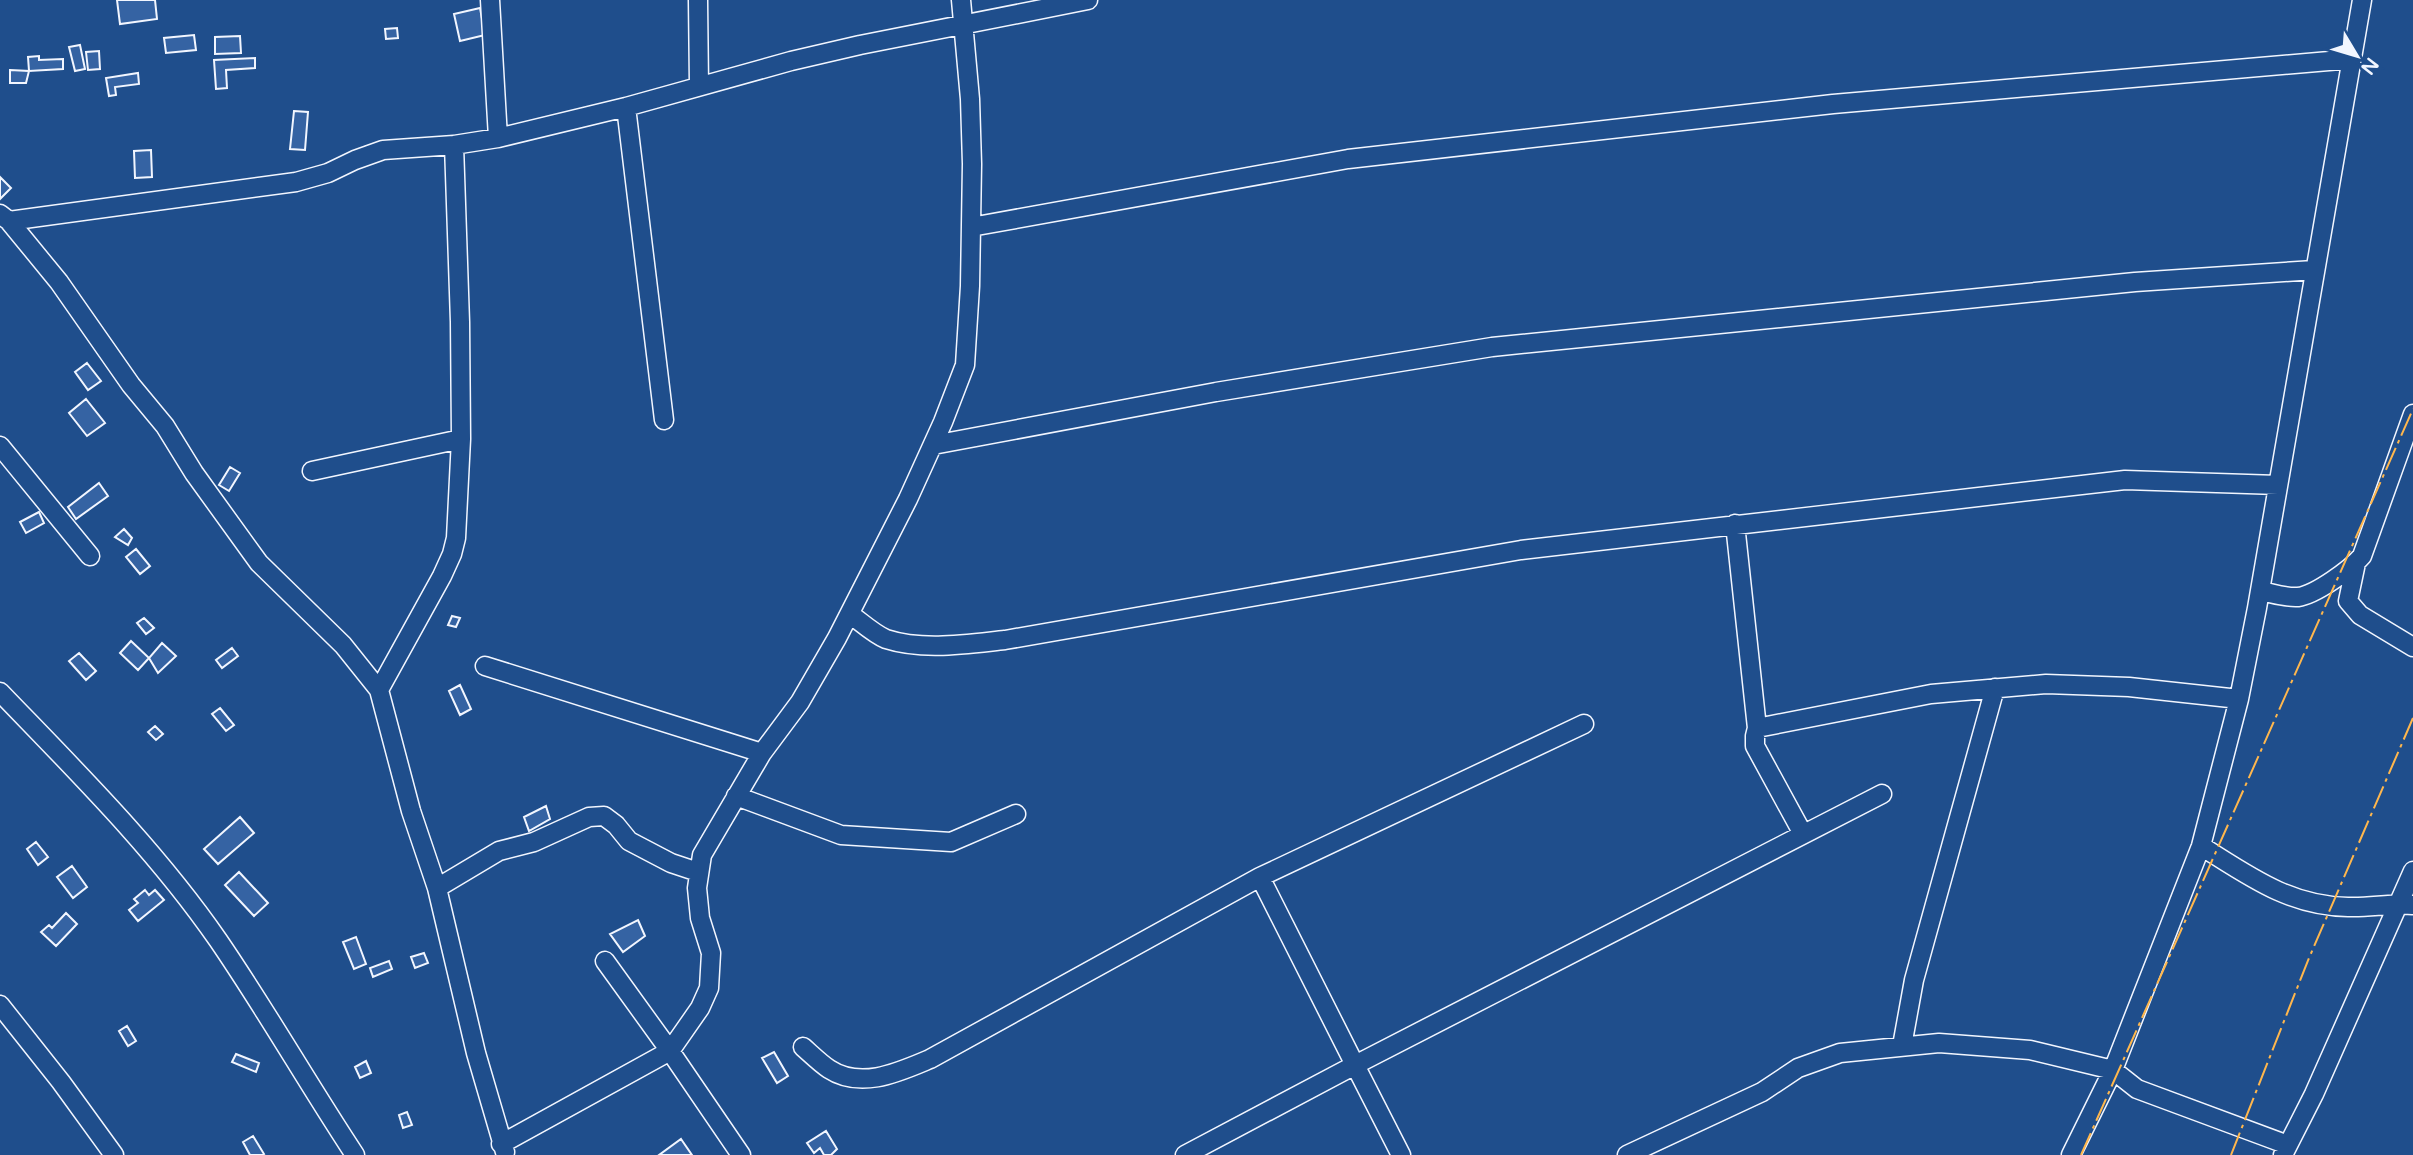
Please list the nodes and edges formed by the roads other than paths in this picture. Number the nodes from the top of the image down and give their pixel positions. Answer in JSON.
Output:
{"nodes":[{"id":1,"x":490,"y":0,"type":"edge"},
{"id":2,"x":698,"y":0,"type":"edge"},
{"id":3,"x":961,"y":0,"type":"edge"},
{"id":4,"x":1088,"y":0,"type":"edge"},
{"id":5,"x":2362,"y":0,"type":"edge"},
{"id":6,"x":964,"y":24,"type":"junction"},
{"id":7,"x":2352,"y":59,"type":"junction"},
{"id":8,"x":699,"y":86,"type":"junction"},
{"id":9,"x":626,"y":107,"type":"junction"},
{"id":10,"x":498,"y":138,"type":"junction"},
{"id":11,"x":454,"y":145,"type":"junction"},
{"id":12,"x":5,"y":218,"type":"edge"},
{"id":13,"x":971,"y":227,"type":"junction"},
{"id":14,"x":2314,"y":270,"type":"junction"},
{"id":15,"x":2413,"y":414,"type":"edge"},
{"id":16,"x":664,"y":420,"type":"dead end"},
{"id":17,"x":461,"y":439,"type":"junction"},
{"id":18,"x":933,"y":445,"type":"junction"},
{"id":19,"x":0,"y":446,"type":"edge"},
{"id":20,"x":312,"y":471,"type":"dead end"},
{"id":21,"x":2277,"y":485,"type":"junction"},
{"id":22,"x":1735,"y":524,"type":"junction"},
{"id":23,"x":90,"y":556,"type":"dead end"},
{"id":24,"x":2356,"y":563,"type":"junction"},
{"id":25,"x":2260,"y":591,"type":"junction"},
{"id":26,"x":850,"y":614,"type":"junction"},
{"id":27,"x":2413,"y":647,"type":"edge"},
{"id":28,"x":485,"y":666,"type":"dead end"},
{"id":29,"x":1995,"y":688,"type":"junction"},
{"id":30,"x":379,"y":690,"type":"junction"},
{"id":31,"x":0,"y":692,"type":"edge"},
{"id":32,"x":2239,"y":699,"type":"junction"},
{"id":33,"x":1584,"y":724,"type":"dead end"},
{"id":34,"x":1757,"y":728,"type":"junction"},
{"id":35,"x":762,"y":753,"type":"junction"},
{"id":36,"x":1882,"y":794,"type":"dead end"},
{"id":37,"x":736,"y":796,"type":"junction"},
{"id":38,"x":1016,"y":814,"type":"dead end"},
{"id":39,"x":1803,"y":834,"type":"junction"},
{"id":40,"x":2201,"y":846,"type":"junction"},
{"id":41,"x":2413,"y":871,"type":"edge"},
{"id":42,"x":698,"y":872,"type":"junction"},
{"id":43,"x":1259,"y":877,"type":"junction"},
{"id":44,"x":437,"y":888,"type":"junction"},
{"id":45,"x":2406,"y":904,"type":"edge"},
{"id":46,"x":605,"y":961,"type":"dead end"},
{"id":47,"x":0,"y":1005,"type":"edge"},
{"id":48,"x":1902,"y":1046,"type":"junction"},
{"id":49,"x":803,"y":1047,"type":"dead end"},
{"id":50,"x":670,"y":1051,"type":"junction"},
{"id":51,"x":1355,"y":1065,"type":"junction"},
{"id":52,"x":2113,"y":1070,"type":"junction"},
{"id":53,"x":504,"y":1149,"type":"edge"},
{"id":54,"x":2286,"y":1150,"type":"edge"},
{"id":55,"x":114,"y":1155,"type":"edge"},
{"id":56,"x":355,"y":1155,"type":"edge"},
{"id":57,"x":741,"y":1155,"type":"edge"},
{"id":58,"x":1185,"y":1155,"type":"edge"},
{"id":59,"x":1401,"y":1155,"type":"edge"},
{"id":60,"x":1628,"y":1155,"type":"edge"},
{"id":61,"x":2071,"y":1155,"type":"edge"}],
"edges":[{"from":1,"to":10,"type":"street"},
{"from":2,"to":8,"type":"street"},
{"from":3,"to":6,"type":"street"},
{"from":4,"to":6,"type":"street"},
{"from":5,"to":7,"type":"street"},
{"from":6,"to":8,"type":"street"},
{"from":6,"to":13,"type":"street"},
{"from":7,"to":13,"type":"street"},
{"from":7,"to":14,"type":"street"},
{"from":8,"to":9,"type":"street"},
{"from":9,"to":10,"type":"street"},
{"from":9,"to":16,"type":"street"},
{"from":10,"to":11,"type":"street"},
{"from":11,"to":12,"type":"street"},
{"from":11,"to":17,"type":"street"},
{"from":12,"to":30,"type":"street"},
{"from":13,"to":18,"type":"street"},
{"from":14,"to":18,"type":"street"},
{"from":14,"to":21,"type":"street"},
{"from":15,"to":24,"type":"street"},
{"from":17,"to":20,"type":"street"},
{"from":17,"to":30,"type":"street"},
{"from":18,"to":26,"type":"street"},
{"from":19,"to":23,"type":"street"},
{"from":21,"to":22,"type":"street"},
{"from":21,"to":25,"type":"street"},
{"from":22,"to":26,"type":"street"},
{"from":22,"to":34,"type":"street"},
{"from":24,"to":25,"type":"street"},
{"from":24,"to":27,"type":"street"},
{"from":25,"to":32,"type":"street"},
{"from":26,"to":35,"type":"street"},
{"from":28,"to":35,"type":"street"},
{"from":29,"to":32,"type":"street"},
{"from":29,"to":34,"type":"street"},
{"from":29,"to":48,"type":"street"},
{"from":30,"to":44,"type":"street"},
{"from":31,"to":56,"type":"street"},
{"from":32,"to":40,"type":"street"},
{"from":33,"to":43,"type":"street"},
{"from":34,"to":39,"type":"street"},
{"from":35,"to":37,"type":"street"},
{"from":36,"to":39,"type":"street"},
{"from":37,"to":38,"type":"street"},
{"from":37,"to":42,"type":"street"},
{"from":39,"to":51,"type":"street"},
{"from":40,"to":45,"type":"street"},
{"from":40,"to":52,"type":"street"},
{"from":41,"to":45,"type":"street"},
{"from":42,"to":44,"type":"street"},
{"from":42,"to":50,"type":"street"},
{"from":43,"to":49,"type":"street"},
{"from":43,"to":51,"type":"street"},
{"from":44,"to":53,"type":"street"},
{"from":45,"to":54,"type":"street"},
{"from":46,"to":50,"type":"street"},
{"from":47,"to":55,"type":"street"},
{"from":48,"to":52,"type":"street"},
{"from":48,"to":60,"type":"street"},
{"from":50,"to":53,"type":"street"},
{"from":50,"to":57,"type":"street"},
{"from":51,"to":58,"type":"street"},
{"from":51,"to":59,"type":"street"},
{"from":52,"to":54,"type":"street"},
{"from":52,"to":61,"type":"street"}]}
